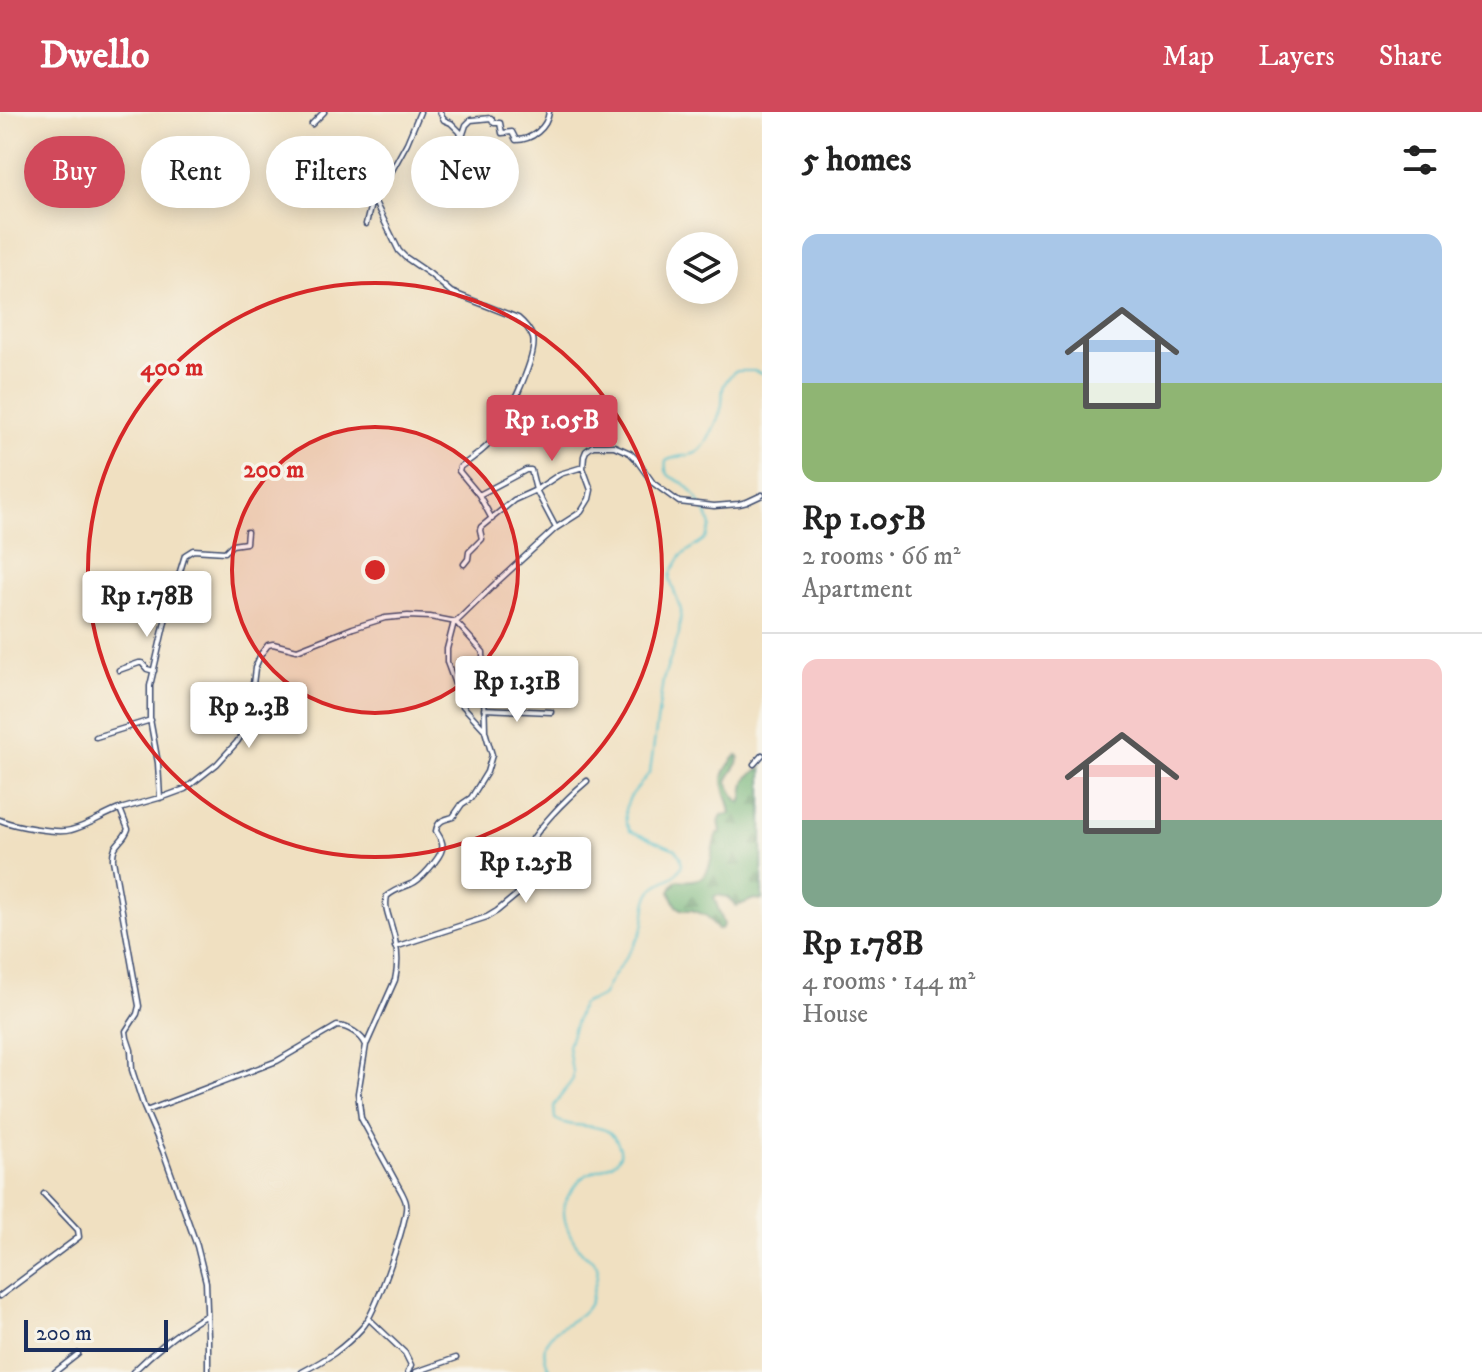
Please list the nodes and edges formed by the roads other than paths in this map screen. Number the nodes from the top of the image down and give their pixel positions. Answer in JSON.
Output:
{"nodes":[{"id":1,"x":324,"y":112,"type":"edge"},
{"id":2,"x":420,"y":112,"type":"edge"},
{"id":3,"x":440,"y":112,"type":"edge"},
{"id":4,"x":549,"y":112,"type":"edge"},
{"id":5,"x":312,"y":124,"type":"dead end"},
{"id":6,"x":461,"y":136,"type":"edge"},
{"id":7,"x":462,"y":136,"type":"edge"},
{"id":8,"x":514,"y":136,"type":"edge"},
{"id":9,"x":519,"y":140,"type":"edge"},
{"id":10,"x":395,"y":165,"type":"edge"},
{"id":11,"x":370,"y":208,"type":"edge"},
{"id":12,"x":378,"y":208,"type":"edge"},
{"id":13,"x":366,"y":224,"type":"dead end"},
{"id":14,"x":583,"y":467,"type":"junction"},
{"id":15,"x":536,"y":490,"type":"junction"},
{"id":16,"x":479,"y":495,"type":"junction"},
{"id":17,"x":762,"y":495,"type":"edge"},
{"id":18,"x":492,"y":519,"type":"junction"},
{"id":19,"x":556,"y":528,"type":"junction"},
{"id":20,"x":247,"y":532,"type":"dead end"},
{"id":21,"x":464,"y":564,"type":"dead end"},
{"id":22,"x":455,"y":622,"type":"junction"},
{"id":23,"x":119,"y":670,"type":"dead end"},
{"id":24,"x":154,"y":671,"type":"junction"},
{"id":25,"x":484,"y":709,"type":"junction"},
{"id":26,"x":551,"y":712,"type":"dead end"},
{"id":27,"x":151,"y":720,"type":"junction"},
{"id":28,"x":485,"y":731,"type":"junction"},
{"id":29,"x":96,"y":737,"type":"dead end"},
{"id":30,"x":762,"y":755,"type":"edge"},
{"id":31,"x":754,"y":764,"type":"dead end"},
{"id":32,"x":587,"y":781,"type":"dead end"},
{"id":33,"x":160,"y":798,"type":"junction"},
{"id":34,"x":120,"y":809,"type":"junction"},
{"id":35,"x":0,"y":820,"type":"edge"},
{"id":36,"x":395,"y":947,"type":"junction"},
{"id":37,"x":366,"y":1045,"type":"junction"},
{"id":38,"x":145,"y":1111,"type":"junction"},
{"id":39,"x":44,"y":1194,"type":"dead end"},
{"id":40,"x":0,"y":1296,"type":"edge"},
{"id":41,"x":207,"y":1315,"type":"junction"},
{"id":42,"x":369,"y":1319,"type":"junction"},
{"id":43,"x":78,"y":1354,"type":"dead end"},
{"id":44,"x":456,"y":1358,"type":"dead end"},
{"id":45,"x":55,"y":1372,"type":"edge"},
{"id":46,"x":133,"y":1372,"type":"edge"},
{"id":47,"x":208,"y":1372,"type":"edge"},
{"id":48,"x":302,"y":1372,"type":"edge"},
{"id":49,"x":408,"y":1372,"type":"edge"},
{"id":50,"x":416,"y":1372,"type":"edge"}],
"edges":[{"from":1,"to":5,"type":"street"},
{"from":2,"to":10,"type":"street"},
{"from":3,"to":6,"type":"street"},
{"from":4,"to":9,"type":"street"},
{"from":7,"to":8,"type":"street"},
{"from":11,"to":13,"type":"street"},
{"from":12,"to":16,"type":"street"},
{"from":14,"to":15,"type":"street"},
{"from":14,"to":17,"type":"street"},
{"from":14,"to":19,"type":"street"},
{"from":15,"to":16,"type":"street"},
{"from":15,"to":18,"type":"street"},
{"from":15,"to":19,"type":"street"},
{"from":16,"to":18,"type":"street"},
{"from":18,"to":21,"type":"street"},
{"from":19,"to":22,"type":"street"},
{"from":20,"to":24,"type":"street"},
{"from":22,"to":25,"type":"street"},
{"from":22,"to":28,"type":"street"},
{"from":22,"to":33,"type":"street"},
{"from":23,"to":24,"type":"street"},
{"from":24,"to":27,"type":"street"},
{"from":25,"to":26,"type":"street"},
{"from":25,"to":28,"type":"street"},
{"from":27,"to":29,"type":"street"},
{"from":27,"to":33,"type":"street"},
{"from":28,"to":36,"type":"street"},
{"from":30,"to":31,"type":"street"},
{"from":32,"to":36,"type":"street"},
{"from":33,"to":34,"type":"street"},
{"from":34,"to":35,"type":"street"},
{"from":34,"to":38,"type":"street"},
{"from":36,"to":37,"type":"street"},
{"from":37,"to":38,"type":"street"},
{"from":37,"to":42,"type":"street"},
{"from":38,"to":41,"type":"street"},
{"from":39,"to":40,"type":"street"},
{"from":41,"to":46,"type":"street"},
{"from":41,"to":47,"type":"street"},
{"from":42,"to":48,"type":"street"},
{"from":42,"to":49,"type":"street"},
{"from":43,"to":45,"type":"street"},
{"from":44,"to":50,"type":"street"}]}
